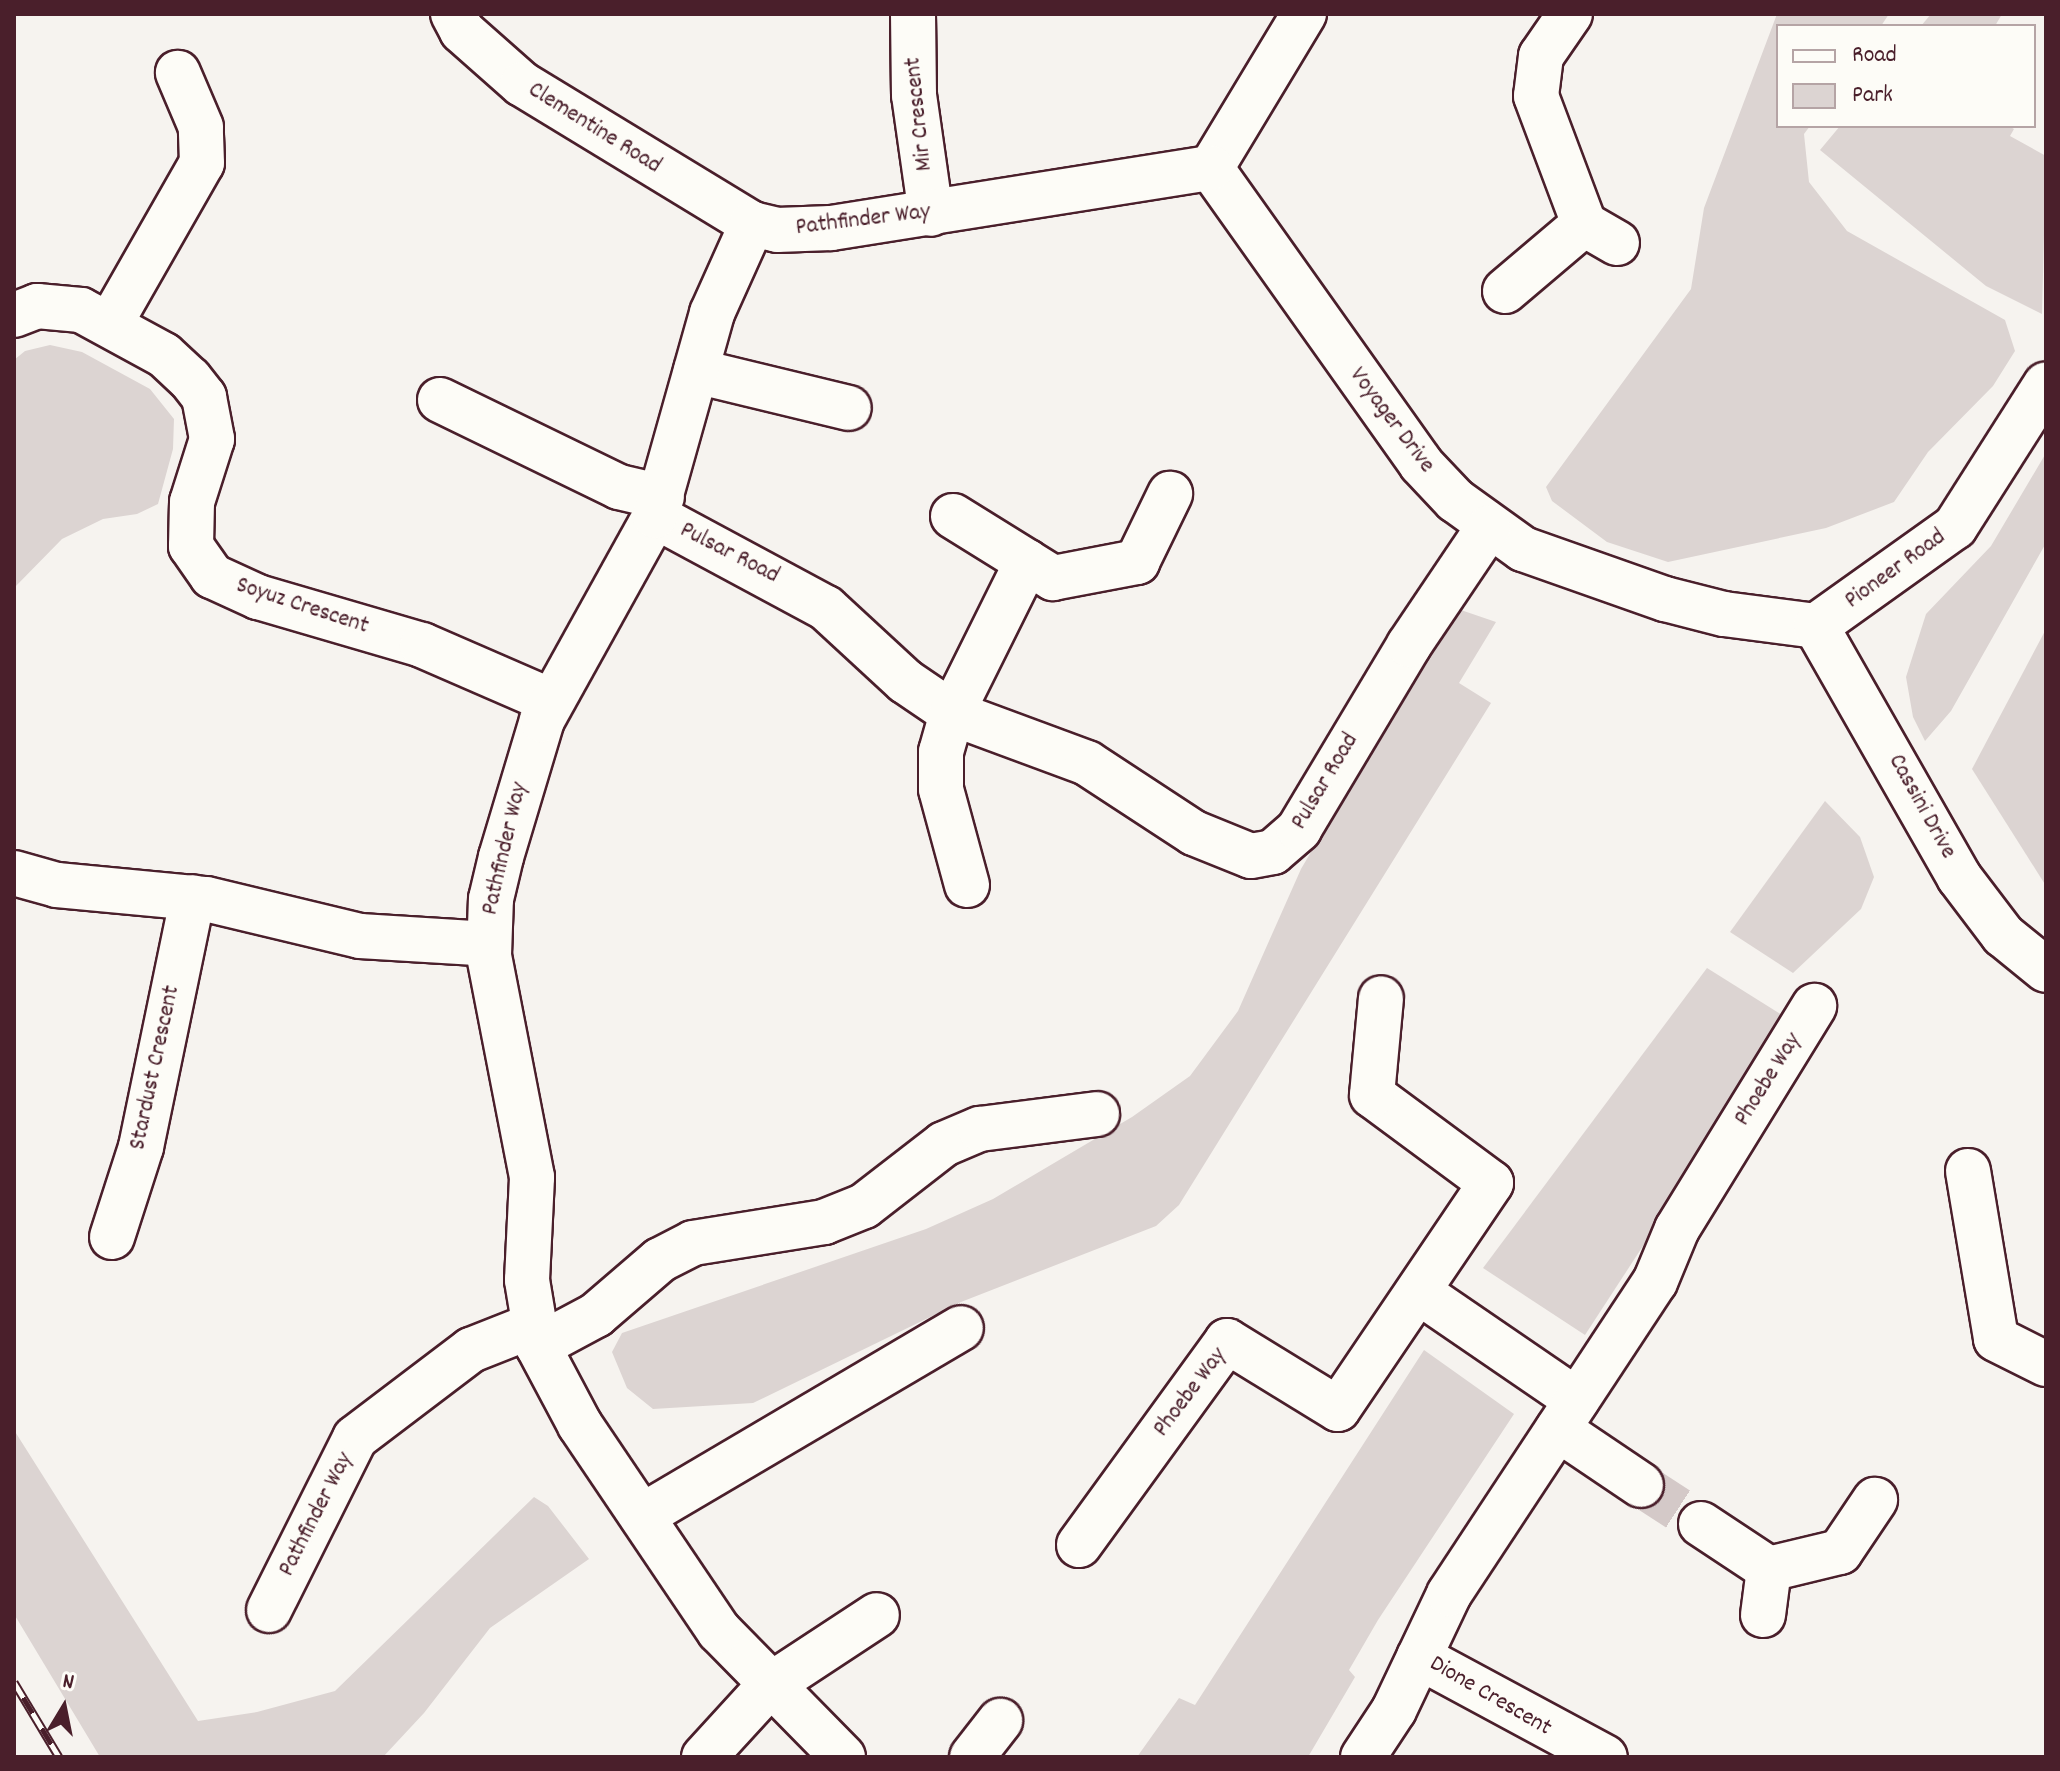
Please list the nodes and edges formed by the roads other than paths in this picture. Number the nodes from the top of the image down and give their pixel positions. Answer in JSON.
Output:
{"nodes":[{"id":1,"x":453,"y":14,"type":"edge"},
{"id":2,"x":913,"y":14,"type":"edge"},
{"id":3,"x":1304,"y":14,"type":"edge"},
{"id":4,"x":1570,"y":14,"type":"edge"},
{"id":5,"x":178,"y":73,"type":"dead end"},
{"id":6,"x":1211,"y":168,"type":"junction"},
{"id":7,"x":931,"y":214,"type":"junction"},
{"id":8,"x":752,"y":224,"type":"junction"},
{"id":9,"x":1505,"y":291,"type":"dead end"},
{"id":10,"x":14,"y":315,"type":"edge"},
{"id":11,"x":110,"y":324,"type":"junction"},
{"id":12,"x":696,"y":371,"type":"junction"},
{"id":13,"x":2046,"y":384,"type":"edge"},
{"id":14,"x":440,"y":400,"type":"dead end"},
{"id":15,"x":849,"y":408,"type":"dead end"},
{"id":16,"x":1170,"y":494,"type":"dead end"},
{"id":17,"x":658,"y":506,"type":"junction"},
{"id":18,"x":953,"y":516,"type":"dead end"},
{"id":19,"x":1488,"y":528,"type":"junction"},
{"id":20,"x":1027,"y":562,"type":"junction"},
{"id":21,"x":1816,"y":626,"type":"junction"},
{"id":22,"x":551,"y":701,"type":"junction"},
{"id":23,"x":952,"y":713,"type":"junction"},
{"id":24,"x":14,"y":873,"type":"edge"},
{"id":25,"x":967,"y":885,"type":"dead end"},
{"id":26,"x":193,"y":897,"type":"junction"},
{"id":27,"x":489,"y":944,"type":"junction"},
{"id":28,"x":2046,"y":970,"type":"edge"},
{"id":29,"x":1381,"y":998,"type":"dead end"},
{"id":30,"x":1814,"y":1006,"type":"dead end"},
{"id":31,"x":1097,"y":1114,"type":"dead end"},
{"id":32,"x":1968,"y":1171,"type":"dead end"},
{"id":33,"x":112,"y":1237,"type":"dead end"},
{"id":34,"x":1419,"y":1292,"type":"junction"},
{"id":35,"x":961,"y":1328,"type":"dead end"},
{"id":36,"x":535,"y":1336,"type":"junction"},
{"id":37,"x":2046,"y":1364,"type":"edge"},
{"id":38,"x":1568,"y":1414,"type":"junction"},
{"id":39,"x":1641,"y":1485,"type":"tunnel mouth"},
{"id":40,"x":1875,"y":1500,"type":"dead end"},
{"id":41,"x":642,"y":1516,"type":"junction"},
{"id":42,"x":1701,"y":1524,"type":"tunnel mouth"},
{"id":43,"x":1079,"y":1545,"type":"dead end"},
{"id":44,"x":1769,"y":1569,"type":"junction"},
{"id":45,"x":269,"y":1610,"type":"dead end"},
{"id":46,"x":877,"y":1615,"type":"dead end"},
{"id":47,"x":1763,"y":1615,"type":"dead end"},
{"id":48,"x":1419,"y":1657,"type":"junction"},
{"id":49,"x":769,"y":1686,"type":"junction"},
{"id":50,"x":1000,"y":1721,"type":"dead end"},
{"id":51,"x":704,"y":1757,"type":"edge"},
{"id":52,"x":843,"y":1757,"type":"edge"},
{"id":53,"x":972,"y":1757,"type":"edge"},
{"id":54,"x":1363,"y":1757,"type":"edge"},
{"id":55,"x":1605,"y":1757,"type":"edge"}],
"edges":[{"from":1,"to":8,"type":"street","name":"Clementine Road"},
{"from":2,"to":7,"type":"street","name":"Mir Crescent"},
{"from":3,"to":6,"type":"street"},
{"from":4,"to":9,"type":"street"},
{"from":5,"to":11,"type":"street"},
{"from":6,"to":7,"type":"street","name":"Pathfinder Way"},
{"from":6,"to":19,"type":"street","name":"Voyager Drive"},
{"from":7,"to":8,"type":"street","name":"Pathfinder Way"},
{"from":8,"to":12,"type":"street","name":"Pathfinder Way"},
{"from":10,"to":11,"type":"street","name":"Soyuz Crescent"},
{"from":11,"to":22,"type":"street","name":"Soyuz Crescent"},
{"from":12,"to":15,"type":"street"},
{"from":12,"to":17,"type":"street","name":"Pathfinder Way"},
{"from":13,"to":21,"type":"street","name":"Pioneer Road"},
{"from":14,"to":17,"type":"street"},
{"from":16,"to":20,"type":"street"},
{"from":17,"to":22,"type":"street","name":"Pathfinder Way"},
{"from":17,"to":23,"type":"street","name":"Pulsar Road"},
{"from":18,"to":20,"type":"street"},
{"from":19,"to":21,"type":"street","name":"Voyager Drive"},
{"from":19,"to":23,"type":"street","name":"Pulsar Road"},
{"from":20,"to":23,"type":"street"},
{"from":21,"to":28,"type":"street","name":"Cassini Drive"},
{"from":22,"to":27,"type":"street","name":"Pathfinder Way"},
{"from":23,"to":25,"type":"street"},
{"from":24,"to":26,"type":"street"},
{"from":26,"to":27,"type":"street"},
{"from":26,"to":33,"type":"street","name":"Stardust Crescent"},
{"from":27,"to":36,"type":"street","name":"Pathfinder Way"},
{"from":29,"to":34,"type":"street","name":"Phoebe Way"},
{"from":30,"to":38,"type":"street","name":"Phoebe Way"},
{"from":31,"to":36,"type":"street","name":"Pathfinder Way"},
{"from":32,"to":37,"type":"street"},
{"from":34,"to":38,"type":"street"},
{"from":34,"to":43,"type":"street","name":"Phoebe Way"},
{"from":35,"to":41,"type":"street"},
{"from":36,"to":41,"type":"street","name":"Pathfinder Way"},
{"from":36,"to":45,"type":"street","name":"Pathfinder Way"},
{"from":38,"to":39,"type":"street"},
{"from":38,"to":48,"type":"street","name":"Phoebe Way"},
{"from":40,"to":44,"type":"street"},
{"from":41,"to":49,"type":"street","name":"Pathfinder Way"},
{"from":42,"to":44,"type":"street"},
{"from":44,"to":47,"type":"street"},
{"from":46,"to":49,"type":"street"},
{"from":48,"to":54,"type":"street","name":"Phoebe Way"},
{"from":48,"to":55,"type":"street","name":"Dione Crescent"},
{"from":49,"to":51,"type":"street"},
{"from":49,"to":52,"type":"street","name":"Pathfinder Way"},
{"from":50,"to":53,"type":"street"}]}
